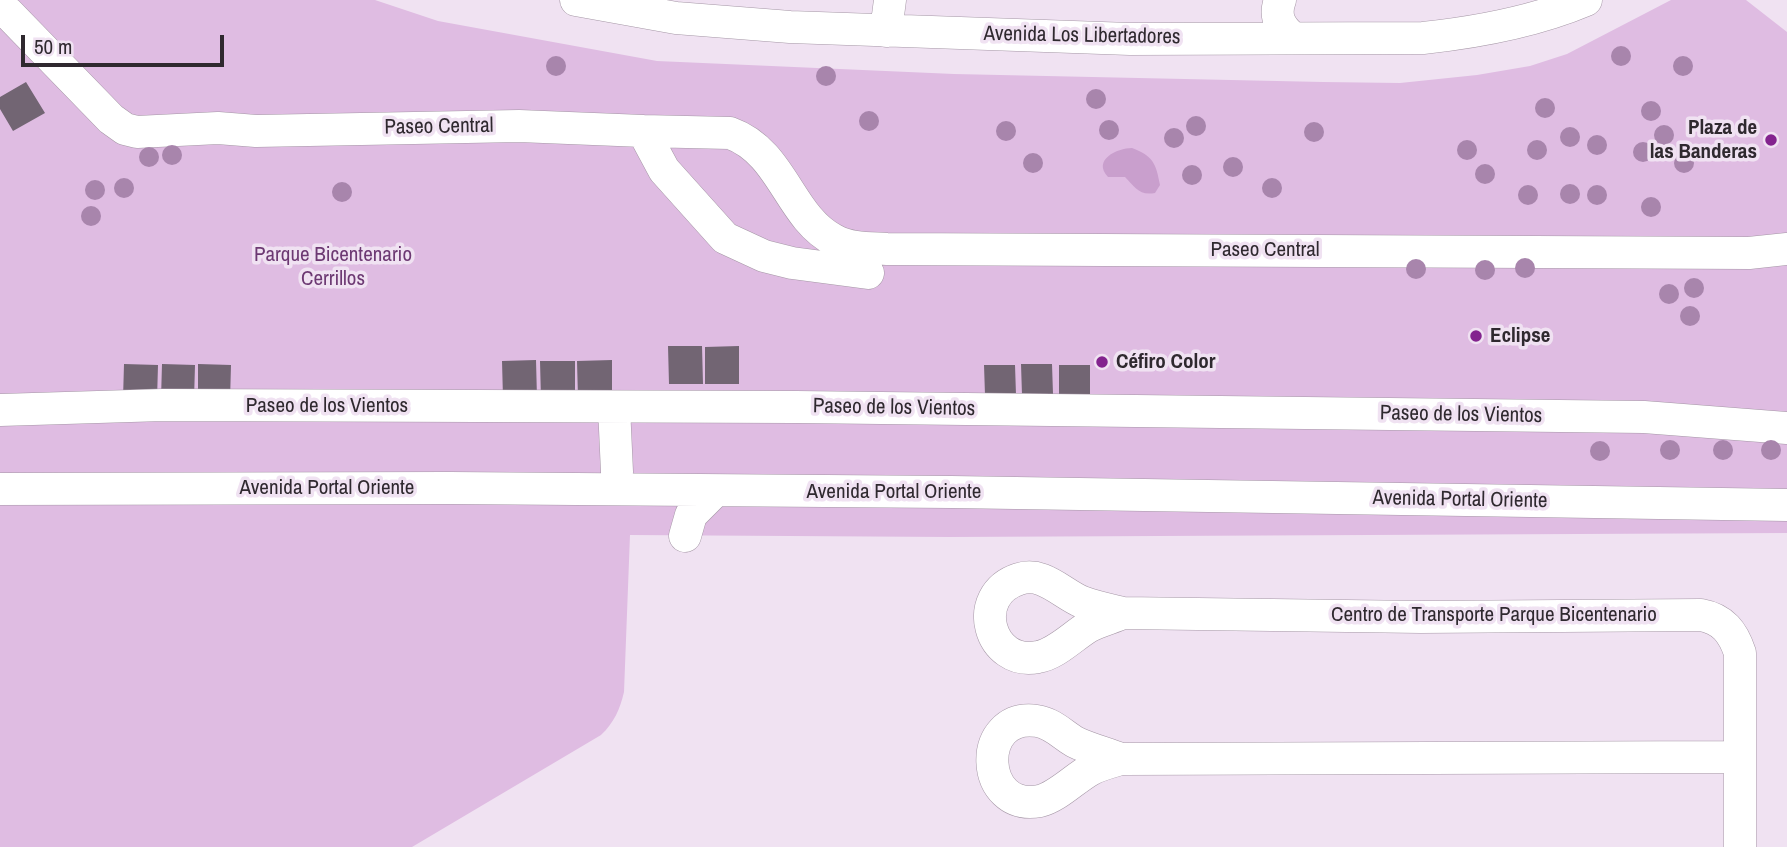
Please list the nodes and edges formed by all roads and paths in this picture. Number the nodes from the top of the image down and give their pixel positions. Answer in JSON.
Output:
{"nodes":[{"id":1,"x":576,"y":0,"type":"edge"},
{"id":2,"x":890,"y":0,"type":"edge"},
{"id":3,"x":1280,"y":0,"type":"edge"},
{"id":4,"x":1586,"y":0,"type":"edge"},
{"id":5,"x":0,"y":12,"type":"edge"},
{"id":6,"x":886,"y":31,"type":"junction"},
{"id":7,"x":1292,"y":37,"type":"junction"},
{"id":8,"x":643,"y":131,"type":"junction"},
{"id":9,"x":1787,"y":249,"type":"edge"},
{"id":10,"x":868,"y":273,"type":"dead end"},
{"id":11,"x":614,"y":407,"type":"junction"},
{"id":12,"x":0,"y":410,"type":"edge"},
{"id":13,"x":1787,"y":428,"type":"edge"},
{"id":14,"x":617,"y":472,"type":"dead end"},
{"id":15,"x":0,"y":489,"type":"edge"},
{"id":16,"x":715,"y":491,"type":"junction"},
{"id":17,"x":1787,"y":505,"type":"edge"},
{"id":18,"x":685,"y":536,"type":"dead end"},
{"id":19,"x":1123,"y":613,"type":"dead end"},
{"id":20,"x":1739,"y":757,"type":"junction"},
{"id":21,"x":1121,"y":759,"type":"dead end"},
{"id":22,"x":1740,"y":847,"type":"edge"}],
"edges":[{"from":1,"to":6,"type":"street","name":"Avenida Los Libertadores"},
{"from":2,"to":6,"type":"street"},
{"from":3,"to":7,"type":"street"},
{"from":4,"to":7,"type":"street","name":"Avenida Los Libertadores"},
{"from":5,"to":8,"type":"street","name":"Paseo Central"},
{"from":6,"to":7,"type":"street","name":"Avenida Los Libertadores"},
{"from":8,"to":9,"type":"street","name":"Paseo Central"},
{"from":8,"to":10,"type":"street"},
{"from":11,"to":12,"type":"street","name":"Paseo de los Vientos"},
{"from":11,"to":13,"type":"street","name":"Paseo de los Vientos"},
{"from":11,"to":14,"type":"street"},
{"from":15,"to":16,"type":"street","name":"Avenida Portal Oriente"},
{"from":16,"to":17,"type":"street","name":"Avenida Portal Oriente"},
{"from":16,"to":18,"type":"street"},
{"from":19,"to":20,"type":"street","name":"Centro de Transporte Parque Bicentenario"},
{"from":20,"to":21,"type":"street"},
{"from":20,"to":22,"type":"street","name":"Centro de Transporte Parque Bicentenario"}]}
